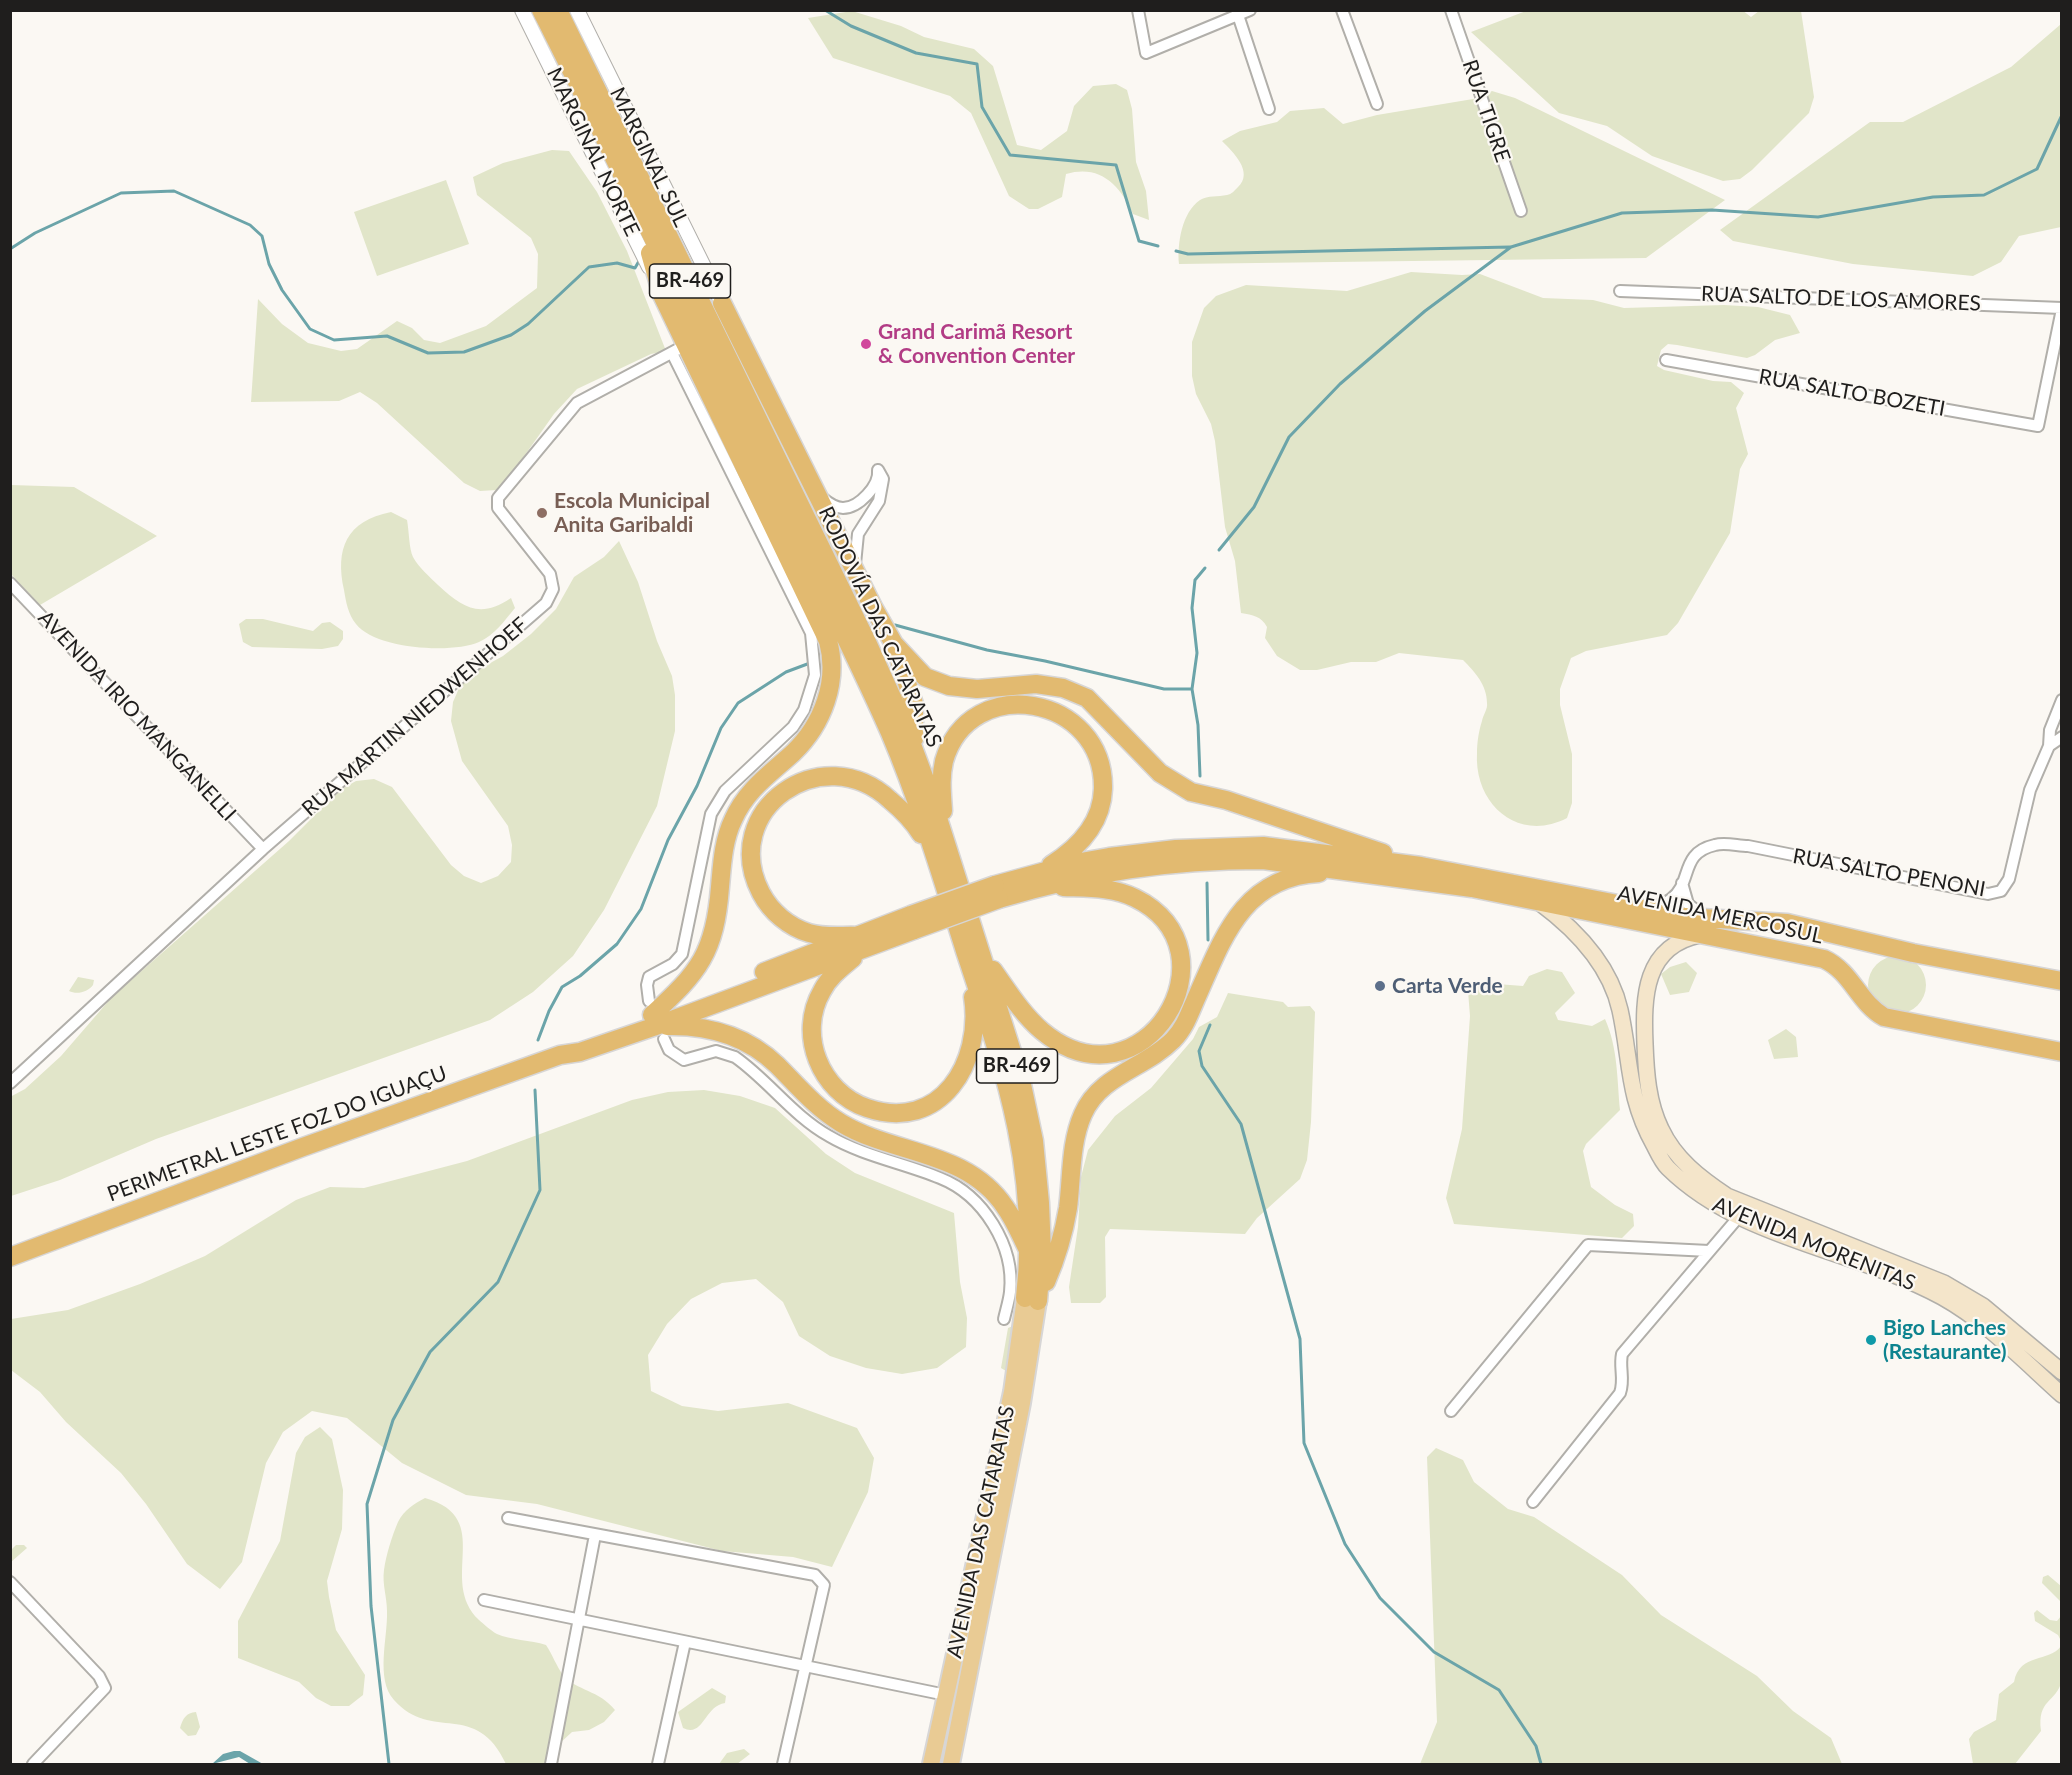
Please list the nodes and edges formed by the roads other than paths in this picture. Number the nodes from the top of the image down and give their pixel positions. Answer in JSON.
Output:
{"nodes":[{"id":1,"x":522,"y":10,"type":"edge"},
{"id":2,"x":541,"y":10,"type":"edge"},
{"id":3,"x":558,"y":10,"type":"edge"},
{"id":4,"x":577,"y":10,"type":"edge"},
{"id":5,"x":1138,"y":10,"type":"edge"},
{"id":6,"x":1250,"y":10,"type":"edge"},
{"id":7,"x":1341,"y":10,"type":"edge"},
{"id":8,"x":1451,"y":10,"type":"edge"},
{"id":9,"x":1238,"y":15,"type":"junction"},
{"id":10,"x":1377,"y":104,"type":"dead end"},
{"id":11,"x":1269,"y":109,"type":"dead end"},
{"id":12,"x":637,"y":205,"type":"junction"},
{"id":13,"x":1521,"y":211,"type":"dead end"},
{"id":14,"x":1620,"y":291,"type":"dead end"},
{"id":15,"x":662,"y":295,"type":"junction"},
{"id":16,"x":722,"y":303,"type":"junction"},
{"id":17,"x":2061,"y":308,"type":"edge"},
{"id":18,"x":679,"y":349,"type":"junction"},
{"id":19,"x":1666,"y":360,"type":"dead end"},
{"id":20,"x":734,"y":372,"type":"junction"},
{"id":21,"x":816,"y":494,"type":"junction"},
{"id":22,"x":857,"y":577,"type":"junction"},
{"id":23,"x":10,"y":583,"type":"edge"},
{"id":24,"x":894,"y":644,"type":"junction"},
{"id":25,"x":2061,"y":700,"type":"edge"},
{"id":26,"x":2061,"y":737,"type":"edge"},
{"id":27,"x":2049,"y":746,"type":"junction"},
{"id":28,"x":914,"y":750,"type":"junction"},
{"id":29,"x":945,"y":840,"type":"junction"},
{"id":30,"x":263,"y":849,"type":"junction"},
{"id":31,"x":936,"y":862,"type":"junction"},
{"id":32,"x":1421,"y":866,"type":"junction"},
{"id":33,"x":1345,"y":871,"type":"junction"},
{"id":34,"x":1035,"y":881,"type":"junction"},
{"id":35,"x":1682,"y":883,"type":"junction"},
{"id":36,"x":1537,"y":901,"type":"junction"},
{"id":37,"x":1646,"y":910,"type":"junction"},
{"id":38,"x":1708,"y":927,"type":"junction"},
{"id":39,"x":862,"y":942,"type":"junction"},
{"id":40,"x":964,"y":945,"type":"junction"},
{"id":41,"x":983,"y":955,"type":"junction"},
{"id":42,"x":2061,"y":981,"type":"edge"},
{"id":43,"x":655,"y":1020,"type":"junction"},
{"id":44,"x":2061,"y":1052,"type":"edge"},
{"id":45,"x":10,"y":1083,"type":"edge"},
{"id":46,"x":1749,"y":1204,"type":"junction"},
{"id":47,"x":1738,"y":1217,"type":"junction"},
{"id":48,"x":1028,"y":1251,"type":"junction"},
{"id":49,"x":1709,"y":1251,"type":"junction"},
{"id":50,"x":10,"y":1257,"type":"edge"},
{"id":51,"x":1886,"y":1266,"type":"junction"},
{"id":52,"x":1032,"y":1299,"type":"junction"},
{"id":53,"x":1004,"y":1319,"type":"dead end"},
{"id":54,"x":2061,"y":1372,"type":"edge"},
{"id":55,"x":2061,"y":1395,"type":"edge"},
{"id":56,"x":1451,"y":1411,"type":"dead end"},
{"id":57,"x":1533,"y":1502,"type":"dead end"},
{"id":58,"x":508,"y":1518,"type":"dead end"},
{"id":59,"x":596,"y":1535,"type":"junction"},
{"id":60,"x":10,"y":1582,"type":"edge"},
{"id":61,"x":484,"y":1600,"type":"dead end"},
{"id":62,"x":578,"y":1620,"type":"junction"},
{"id":63,"x":685,"y":1642,"type":"junction"},
{"id":64,"x":805,"y":1666,"type":"junction"},
{"id":65,"x":946,"y":1695,"type":"junction"},
{"id":66,"x":33,"y":1764,"type":"edge"},
{"id":67,"x":551,"y":1764,"type":"edge"},
{"id":68,"x":658,"y":1764,"type":"edge"},
{"id":69,"x":783,"y":1764,"type":"edge"},
{"id":70,"x":931,"y":1764,"type":"edge"},
{"id":71,"x":951,"y":1764,"type":"edge"}],
"edges":[{"from":1,"to":15,"type":"street","name":"MARGINAL NORTE"},
{"from":2,"to":12,"type":"highway","name":"RODOVÍA DAS CATARATAS","number":"BR-469"},
{"from":3,"to":20,"type":"highway","name":"RODOVÍA DAS CATARATAS","number":"BR-469"},
{"from":4,"to":16,"type":"street","name":"MARGINAL SUL"},
{"from":5,"to":9,"type":"street"},
{"from":6,"to":9,"type":"street"},
{"from":7,"to":10,"type":"street"},
{"from":8,"to":13,"type":"street","name":"RUA TIGRE"},
{"from":9,"to":11,"type":"street"},
{"from":12,"to":15,"type":"highway"},
{"from":12,"to":31,"type":"highway","name":"RODOVÍA DAS CATARATAS","number":"BR-469"},
{"from":14,"to":17,"type":"street","name":"RUA SALTO DE LOS AMORES"},
{"from":15,"to":18,"type":"highway"},
{"from":16,"to":20,"type":"highway"},
{"from":16,"to":21,"type":"highway"},
{"from":17,"to":19,"type":"street","name":"RUA SALTO BOZETI"},
{"from":18,"to":30,"type":"street","name":"RUA MARTIN NIEDWENHOEF"},
{"from":18,"to":43,"type":"street"},
{"from":18,"to":43,"type":"highway"},
{"from":20,"to":28,"type":"highway","name":"RODOVÍA DAS CATARATAS","number":"BR-469"},
{"from":21,"to":22,"type":"highway"},
{"from":21,"to":22,"type":"street"},
{"from":22,"to":24,"type":"highway"},
{"from":23,"to":30,"type":"street","name":"AVENIDA IRIO MANGANELLI"},
{"from":24,"to":28,"type":"highway"},
{"from":24,"to":32,"type":"highway"},
{"from":25,"to":27,"type":"street","name":"RUA SALTO PENONI"},
{"from":26,"to":27,"type":"street","name":"RUA SALTO PENONI"},
{"from":27,"to":35,"type":"street","name":"RUA SALTO PENONI"},
{"from":28,"to":29,"type":"highway","name":"RODOVÍA DAS CATARATAS","number":"BR-469"},
{"from":29,"to":34,"type":"highway"},
{"from":29,"to":41,"type":"highway","name":"RODOVÍA DAS CATARATAS","number":"BR-469"},
{"from":30,"to":45,"type":"street","name":"RUA MARTIN NIEDWENHOEF"},
{"from":31,"to":39,"type":"highway"},
{"from":31,"to":40,"type":"highway","name":"RODOVÍA DAS CATARATAS","number":"BR-469"},
{"from":32,"to":34,"type":"highway"},
{"from":32,"to":37,"type":"highway","name":"AVENIDA MERCOSUL"},
{"from":33,"to":34,"type":"highway"},
{"from":33,"to":36,"type":"highway","name":"AVENIDA MERCOSUL"},
{"from":33,"to":52,"type":"highway"},
{"from":34,"to":39,"type":"highway","name":"PERIMETRAL LESTE FOZ DO IGUAÇU","bridge":true},
{"from":34,"to":41,"type":"highway"},
{"from":35,"to":37,"type":"street","name":"RUA SALTO PENONI"},
{"from":35,"to":38,"type":"street"},
{"from":36,"to":38,"type":"highway","name":"AVENIDA MERCOSUL"},
{"from":36,"to":47,"type":"main road","name":"AVENIDA MORENITAS"},
{"from":37,"to":38,"type":"highway","name":"AVENIDA MERCOSUL"},
{"from":38,"to":42,"type":"highway","name":"AVENIDA MERCOSUL"},
{"from":38,"to":44,"type":"highway","name":"AVENIDA MERCOSUL"},
{"from":38,"to":46,"type":"main road","name":"AVENIDA MORENITAS"},
{"from":39,"to":40,"type":"highway"},
{"from":39,"to":43,"type":"highway","name":"PERIMETRAL LESTE FOZ DO IGUAÇU"},
{"from":40,"to":48,"type":"highway","name":"RODOVÍA DAS CATARATAS","number":"BR-469"},
{"from":41,"to":52,"type":"highway","name":"RODOVÍA DAS CATARATAS","number":"BR-469"},
{"from":43,"to":48,"type":"highway"},
{"from":43,"to":50,"type":"highway","name":"PERIMETRAL LESTE FOZ DO IGUAÇU"},
{"from":43,"to":53,"type":"street"},
{"from":46,"to":47,"type":"street"},
{"from":46,"to":51,"type":"main road","name":"AVENIDA MORENITAS"},
{"from":47,"to":49,"type":"street"},
{"from":47,"to":51,"type":"main road","name":"AVENIDA MORENITAS"},
{"from":48,"to":52,"type":"highway","name":"RODOVÍA DAS CATARATAS","number":"BR-469"},
{"from":49,"to":56,"type":"street"},
{"from":49,"to":57,"type":"street"},
{"from":51,"to":54,"type":"main road","name":"AVENIDA MORENITAS"},
{"from":51,"to":55,"type":"main road","name":"AVENIDA MORENITAS"},
{"from":52,"to":65,"type":"main road","name":"AVENIDA DAS CATARATAS"},
{"from":52,"to":71,"type":"main road","name":"AVENIDA DAS CATARATAS"},
{"from":58,"to":59,"type":"street"},
{"from":59,"to":62,"type":"street"},
{"from":59,"to":64,"type":"street"},
{"from":60,"to":66,"type":"street"},
{"from":61,"to":62,"type":"street"},
{"from":62,"to":63,"type":"street"},
{"from":62,"to":67,"type":"street"},
{"from":63,"to":64,"type":"street"},
{"from":63,"to":68,"type":"street"},
{"from":64,"to":65,"type":"street"},
{"from":64,"to":69,"type":"street"},
{"from":65,"to":70,"type":"main road","name":"AVENIDA DAS CATARATAS"}]}
